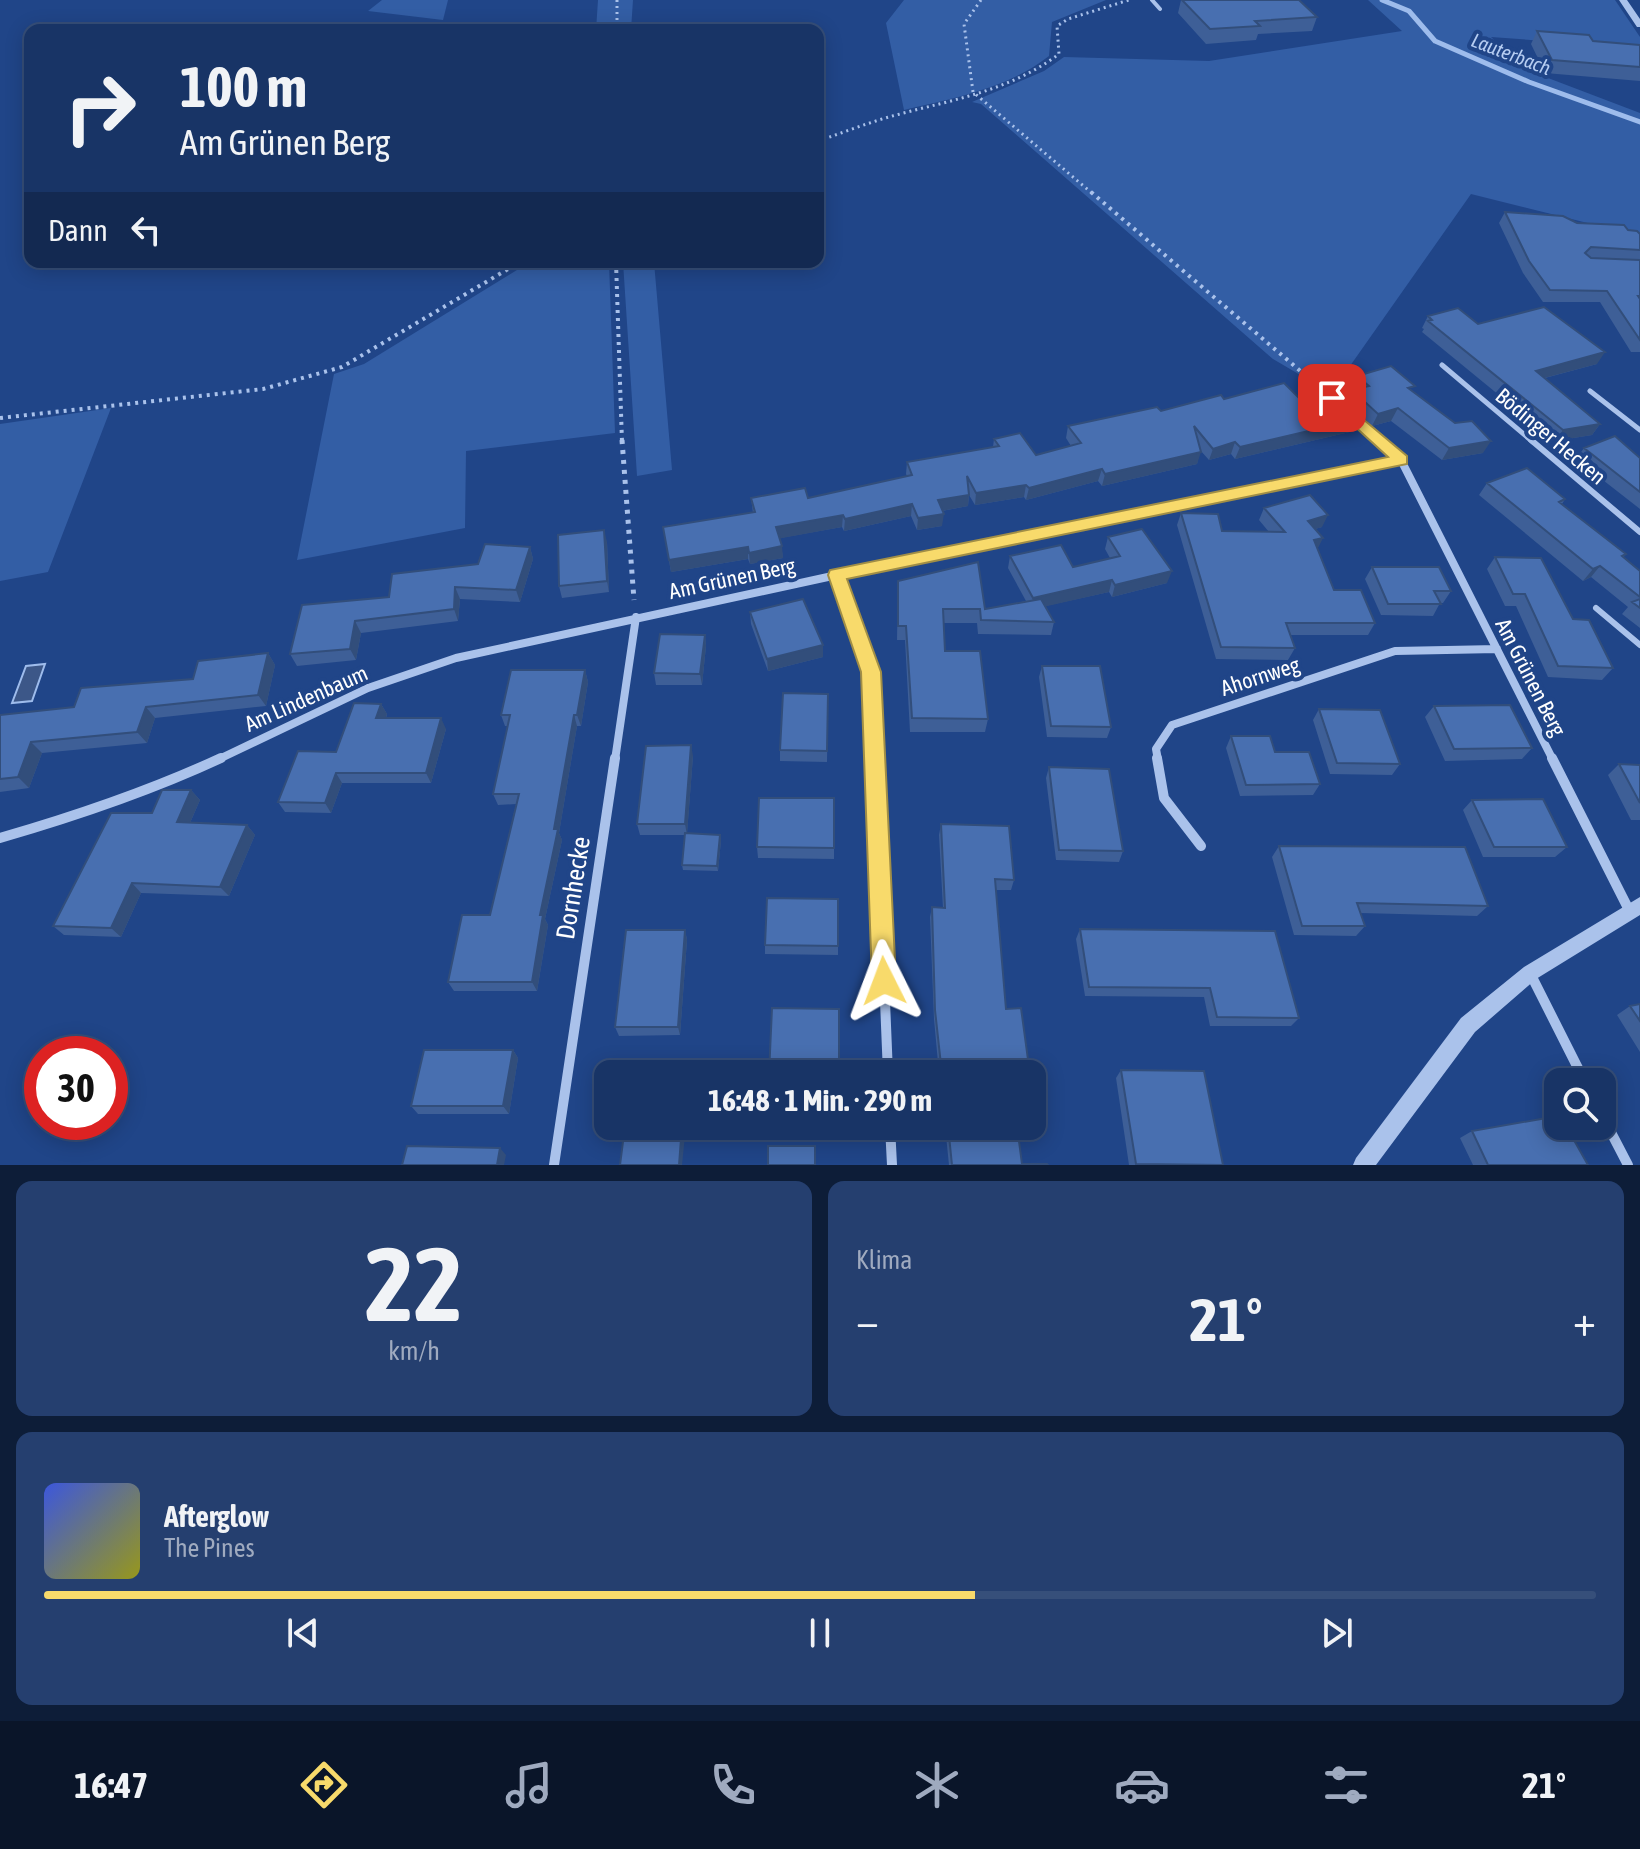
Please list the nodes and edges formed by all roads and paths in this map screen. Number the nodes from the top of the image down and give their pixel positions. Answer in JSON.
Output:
{"nodes":[{"id":1,"x":617,"y":0,"type":"edge"},
{"id":2,"x":981,"y":0,"type":"edge"},
{"id":3,"x":1129,"y":0,"type":"edge"},
{"id":4,"x":1152,"y":0,"type":"edge"},
{"id":5,"x":1623,"y":0,"type":"edge"},
{"id":6,"x":1160,"y":9,"type":"dead end"},
{"id":7,"x":617,"y":24,"type":"edge"},
{"id":8,"x":1640,"y":25,"type":"edge"},
{"id":9,"x":978,"y":96,"type":"junction"},
{"id":10,"x":824,"y":139,"type":"edge"},
{"id":11,"x":510,"y":268,"type":"edge"},
{"id":12,"x":616,"y":268,"type":"edge"},
{"id":13,"x":1442,"y":365,"type":"dead end"},
{"id":14,"x":1590,"y":391,"type":"dead end"},
{"id":15,"x":1332,"y":398,"type":"joint"},
{"id":16,"x":0,"y":418,"type":"edge"},
{"id":17,"x":1640,"y":430,"type":"edge"},
{"id":18,"x":1401,"y":460,"type":"junction"},
{"id":19,"x":1640,"y":532,"type":"edge"},
{"id":20,"x":837,"y":575,"type":"junction"},
{"id":21,"x":1596,"y":608,"type":"dead end"},
{"id":22,"x":636,"y":617,"type":"junction"},
{"id":23,"x":1640,"y":645,"type":"edge"},
{"id":24,"x":1497,"y":649,"type":"junction"},
{"id":25,"x":0,"y":838,"type":"edge"},
{"id":26,"x":1201,"y":846,"type":"dead end"},
{"id":27,"x":1635,"y":908,"type":"edge"},
{"id":28,"x":1530,"y":973,"type":"junction"},
{"id":29,"x":887,"y":1060,"type":"edge"},
{"id":30,"x":1578,"y":1068,"type":"edge"},
{"id":31,"x":891,"y":1140,"type":"edge"},
{"id":32,"x":1615,"y":1140,"type":"edge"},
{"id":33,"x":554,"y":1165,"type":"edge"},
{"id":34,"x":892,"y":1165,"type":"edge"},
{"id":35,"x":1363,"y":1165,"type":"edge"},
{"id":36,"x":1628,"y":1165,"type":"edge"}],
"edges":[{"from":1,"to":7,"type":"path"},
{"from":2,"to":9,"type":"path"},
{"from":3,"to":9,"type":"path"},
{"from":4,"to":6,"type":"lane"},
{"from":5,"to":8,"type":"street"},
{"from":9,"to":10,"type":"path"},
{"from":9,"to":15,"type":"path"},
{"from":11,"to":16,"type":"path"},
{"from":12,"to":22,"type":"path"},
{"from":13,"to":19,"type":"lane","name":"Bödinger Hecken"},
{"from":14,"to":17,"type":"lane"},
{"from":15,"to":18,"type":"street","name":"Am Grünen Berg"},
{"from":18,"to":20,"type":"street","name":"Am Grünen Berg"},
{"from":18,"to":24,"type":"street","name":"Am Grünen Berg"},
{"from":20,"to":22,"type":"street","name":"Am Grünen Berg"},
{"from":20,"to":29,"type":"street"},
{"from":21,"to":23,"type":"lane"},
{"from":22,"to":25,"type":"street","name":"Am Lindenbaum"},
{"from":22,"to":33,"type":"street","name":"Dornhecke"},
{"from":24,"to":26,"type":"street","name":"Ahornweg"},
{"from":24,"to":27,"type":"street","name":"Am Grünen Berg"},
{"from":27,"to":28,"type":"street"},
{"from":28,"to":30,"type":"street"},
{"from":28,"to":35,"type":"street"},
{"from":31,"to":34,"type":"street"},
{"from":32,"to":36,"type":"street"}]}
